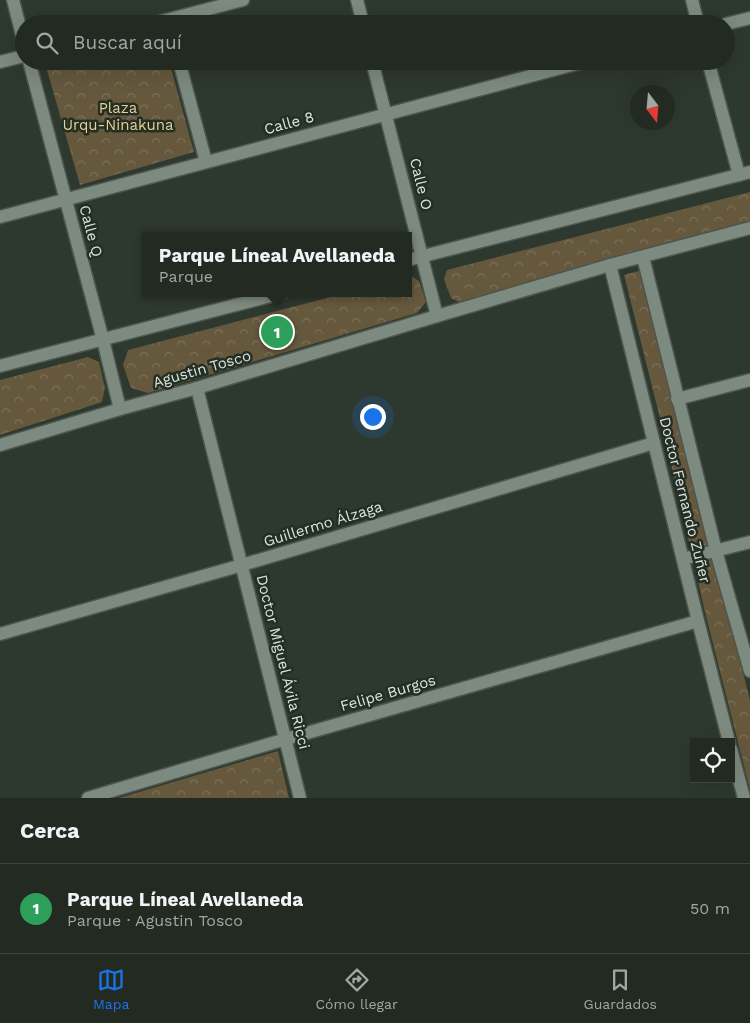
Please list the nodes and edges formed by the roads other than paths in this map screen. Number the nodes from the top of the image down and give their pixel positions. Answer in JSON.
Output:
{"nodes":[{"id":1,"x":12,"y":0,"type":"edge"},
{"id":2,"x":243,"y":0,"type":"edge"},
{"id":3,"x":357,"y":0,"type":"edge"},
{"id":4,"x":692,"y":0,"type":"edge"},
{"id":5,"x":16,"y":15,"type":"edge"},
{"id":6,"x":192,"y":15,"type":"edge"},
{"id":7,"x":361,"y":15,"type":"edge"},
{"id":8,"x":696,"y":15,"type":"edge"},
{"id":9,"x":750,"y":18,"type":"edge"},
{"id":10,"x":735,"y":22,"type":"edge"},
{"id":11,"x":15,"y":58,"type":"edge"},
{"id":12,"x":0,"y":62,"type":"edge"},
{"id":13,"x":31,"y":70,"type":"edge"},
{"id":14,"x":181,"y":70,"type":"edge"},
{"id":15,"x":374,"y":70,"type":"edge"},
{"id":16,"x":553,"y":70,"type":"edge"},
{"id":17,"x":711,"y":70,"type":"edge"},
{"id":18,"x":386,"y":114,"type":"junction"},
{"id":19,"x":206,"y":162,"type":"junction"},
{"id":20,"x":744,"y":174,"type":"edge"},
{"id":21,"x":66,"y":200,"type":"junction"},
{"id":22,"x":0,"y":217,"type":"edge"},
{"id":23,"x":750,"y":228,"type":"edge"},
{"id":24,"x":422,"y":257,"type":"junction"},
{"id":25,"x":642,"y":257,"type":"junction"},
{"id":26,"x":412,"y":259,"type":"edge"},
{"id":27,"x":610,"y":265,"type":"junction"},
{"id":28,"x":267,"y":297,"type":"edge"},
{"id":29,"x":438,"y":316,"type":"junction"},
{"id":30,"x":104,"y":340,"type":"junction"},
{"id":31,"x":0,"y":366,"type":"edge"},
{"id":32,"x":750,"y":380,"type":"edge"},
{"id":33,"x":197,"y":388,"type":"junction"},
{"id":34,"x":677,"y":398,"type":"junction"},
{"id":35,"x":120,"y":409,"type":"junction"},
{"id":36,"x":654,"y":443,"type":"junction"},
{"id":37,"x":0,"y":445,"type":"edge"},
{"id":38,"x":750,"y":542,"type":"edge"},
{"id":39,"x":716,"y":551,"type":"junction"},
{"id":40,"x":683,"y":559,"type":"junction"},
{"id":41,"x":242,"y":566,"type":"junction"},
{"id":42,"x":698,"y":621,"type":"junction"},
{"id":43,"x":0,"y":634,"type":"edge"},
{"id":44,"x":750,"y":671,"type":"edge"},
{"id":45,"x":728,"y":738,"type":"edge"},
{"id":46,"x":286,"y":739,"type":"junction"},
{"id":47,"x":735,"y":764,"type":"edge"},
{"id":48,"x":88,"y":798,"type":"edge"},
{"id":49,"x":300,"y":798,"type":"edge"},
{"id":50,"x":744,"y":798,"type":"edge"}],
"edges":[{"from":1,"to":5,"type":"street"},
{"from":2,"to":6,"type":"street"},
{"from":3,"to":7,"type":"street"},
{"from":4,"to":8,"type":"street"},
{"from":9,"to":10,"type":"street"},
{"from":11,"to":12,"type":"street"},
{"from":13,"to":21,"type":"street","name":"Calle Q"},
{"from":14,"to":19,"type":"street"},
{"from":15,"to":18,"type":"street","name":"Calle O"},
{"from":16,"to":18,"type":"street","name":"Calle 8"},
{"from":17,"to":20,"type":"street"},
{"from":18,"to":19,"type":"street","name":"Calle 8"},
{"from":18,"to":24,"type":"street","name":"Calle O"},
{"from":19,"to":21,"type":"street","name":"Calle 8"},
{"from":20,"to":24,"type":"street"},
{"from":21,"to":22,"type":"street","name":"Calle 8"},
{"from":21,"to":30,"type":"street","name":"Calle Q"},
{"from":23,"to":25,"type":"street","name":"Agustin Tosco"},
{"from":24,"to":26,"type":"street"},
{"from":24,"to":29,"type":"street","name":"Calle O"},
{"from":25,"to":27,"type":"street","name":"Agustin Tosco"},
{"from":25,"to":34,"type":"street"},
{"from":27,"to":29,"type":"street","name":"Agustin Tosco"},
{"from":27,"to":36,"type":"street","name":"Doctor Fernando Zuñer"},
{"from":28,"to":30,"type":"street"},
{"from":29,"to":33,"type":"street","name":"Agustin Tosco"},
{"from":30,"to":31,"type":"street"},
{"from":30,"to":35,"type":"street","name":"Calle Q"},
{"from":32,"to":34,"type":"street"},
{"from":33,"to":35,"type":"street","name":"Agustin Tosco"},
{"from":33,"to":41,"type":"street","name":"Doctor Miguel Ávila Ricci"},
{"from":34,"to":39,"type":"street"},
{"from":35,"to":37,"type":"street","name":"Agustin Tosco"},
{"from":36,"to":40,"type":"street","name":"Doctor Fernando Zuñer"},
{"from":36,"to":41,"type":"street","name":"Guillermo Álzaga"},
{"from":38,"to":39,"type":"street"},
{"from":39,"to":40,"type":"street"},
{"from":39,"to":44,"type":"street"},
{"from":40,"to":42,"type":"street","name":"Doctor Fernando Zuñer"},
{"from":41,"to":43,"type":"street","name":"Guillermo Álzaga"},
{"from":41,"to":46,"type":"street","name":"Doctor Miguel Ávila Ricci"},
{"from":42,"to":45,"type":"street","name":"Doctor Fernando Zuñer"},
{"from":42,"to":46,"type":"street","name":"Felipe Burgos"},
{"from":46,"to":48,"type":"street","name":"Felipe Burgos"},
{"from":46,"to":49,"type":"street","name":"Doctor Miguel Ávila Ricci"},
{"from":47,"to":50,"type":"street"}]}
